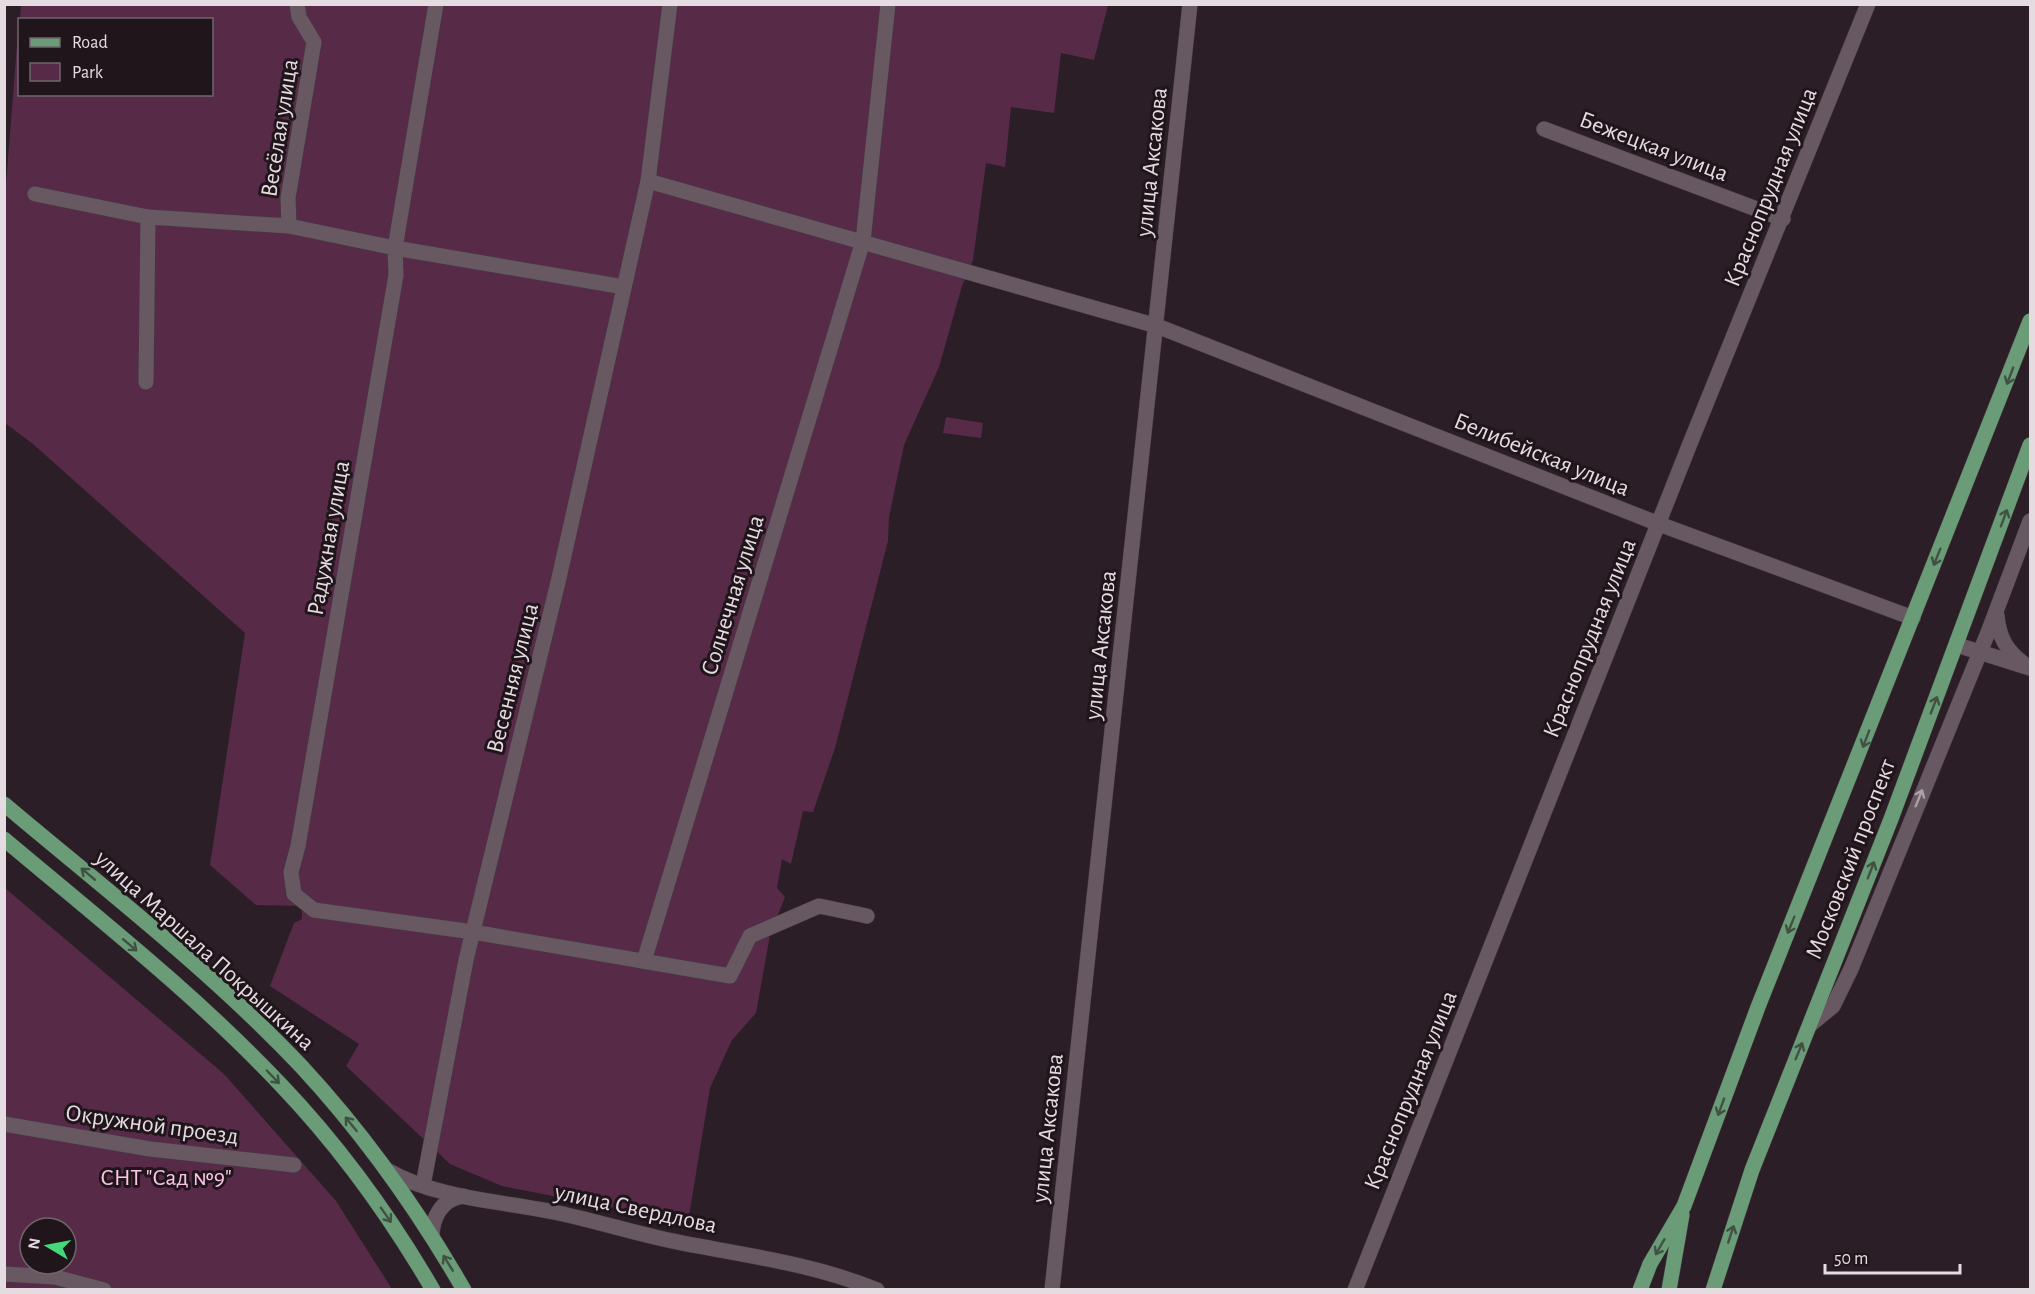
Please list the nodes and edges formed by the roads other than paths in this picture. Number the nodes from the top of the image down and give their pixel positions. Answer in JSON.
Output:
{"nodes":[{"id":1,"x":297,"y":4,"type":"edge"},
{"id":2,"x":436,"y":4,"type":"edge"},
{"id":3,"x":670,"y":4,"type":"edge"},
{"id":4,"x":888,"y":4,"type":"edge"},
{"id":5,"x":1190,"y":4,"type":"edge"},
{"id":6,"x":1868,"y":4,"type":"edge"},
{"id":7,"x":1544,"y":129,"type":"dead end"},
{"id":8,"x":648,"y":181,"type":"junction"},
{"id":9,"x":35,"y":194,"type":"dead end"},
{"id":10,"x":148,"y":217,"type":"junction"},
{"id":11,"x":1783,"y":219,"type":"junction"},
{"id":12,"x":289,"y":226,"type":"junction"},
{"id":13,"x":863,"y":241,"type":"junction"},
{"id":14,"x":395,"y":248,"type":"junction"},
{"id":15,"x":624,"y":287,"type":"junction"},
{"id":16,"x":2031,"y":321,"type":"edge"},
{"id":17,"x":1157,"y":326,"type":"junction"},
{"id":18,"x":146,"y":382,"type":"dead end"},
{"id":19,"x":2031,"y":445,"type":"edge"},
{"id":20,"x":2031,"y":521,"type":"edge"},
{"id":21,"x":1659,"y":524,"type":"junction"},
{"id":22,"x":1996,"y":612,"type":"junction"},
{"id":23,"x":1913,"y":618,"type":"junction"},
{"id":24,"x":1957,"y":645,"type":"junction"},
{"id":25,"x":1979,"y":654,"type":"junction"},
{"id":26,"x":2029,"y":668,"type":"edge"},
{"id":27,"x":4,"y":804,"type":"edge"},
{"id":28,"x":4,"y":840,"type":"edge"},
{"id":29,"x":867,"y":916,"type":"dead end"},
{"id":30,"x":473,"y":932,"type":"junction"},
{"id":31,"x":644,"y":961,"type":"junction"},
{"id":32,"x":1809,"y":1025,"type":"junction"},
{"id":33,"x":4,"y":1124,"type":"edge"},
{"id":34,"x":294,"y":1165,"type":"dead end"},
{"id":35,"x":387,"y":1170,"type":"junction"},
{"id":36,"x":423,"y":1185,"type":"junction"},
{"id":37,"x":463,"y":1196,"type":"junction"},
{"id":38,"x":1684,"y":1206,"type":"junction"},
{"id":39,"x":432,"y":1236,"type":"junction"},
{"id":40,"x":4,"y":1274,"type":"edge"},
{"id":41,"x":104,"y":1290,"type":"edge"},
{"id":42,"x":433,"y":1290,"type":"edge"},
{"id":43,"x":464,"y":1290,"type":"edge"},
{"id":44,"x":877,"y":1290,"type":"edge"},
{"id":45,"x":1052,"y":1290,"type":"edge"},
{"id":46,"x":1354,"y":1290,"type":"edge"},
{"id":47,"x":1640,"y":1290,"type":"edge"},
{"id":48,"x":1669,"y":1290,"type":"edge"},
{"id":49,"x":1713,"y":1290,"type":"edge"}],
"edges":[{"from":1,"to":12,"type":"street","name":"Весёлая улица"},
{"from":2,"to":14,"type":"street","name":"Радужная улица"},
{"from":3,"to":8,"type":"street","name":"Весенняя улица"},
{"from":4,"to":13,"type":"street","name":"Солнечная улица"},
{"from":5,"to":17,"type":"street","name":"улица Аксакова"},
{"from":6,"to":11,"type":"street","name":"Краснопрудная улица"},
{"from":7,"to":11,"type":"street","name":"Бежецкая улица"},
{"from":8,"to":13,"type":"street","name":"Белибейская улица"},
{"from":8,"to":15,"type":"street","name":"Весенняя улица"},
{"from":9,"to":10,"type":"street"},
{"from":10,"to":12,"type":"street"},
{"from":10,"to":18,"type":"street"},
{"from":11,"to":21,"type":"street","name":"Краснопрудная улица"},
{"from":12,"to":14,"type":"street"},
{"from":13,"to":17,"type":"street","name":"Белибейская улица"},
{"from":13,"to":31,"type":"street","name":"Солнечная улица"},
{"from":14,"to":15,"type":"street"},
{"from":14,"to":30,"type":"street","name":"Радужная улица"},
{"from":15,"to":30,"type":"street","name":"Весенняя улица"},
{"from":16,"to":23,"type":"main road","name":"Московский проспект","one_way":true},
{"from":17,"to":21,"type":"street","name":"Белибейская улица"},
{"from":17,"to":45,"type":"street","name":"улица Аксакова"},
{"from":24,"to":19,"type":"main road","name":"Московский проспект","one_way":true},
{"from":20,"to":22,"type":"street"},
{"from":21,"to":23,"type":"street","name":"Белибейская улица"},
{"from":21,"to":46,"type":"street","name":"Краснопрудная улица"},
{"from":22,"to":25,"type":"street"},
{"from":22,"to":26,"type":"street"},
{"from":23,"to":38,"type":"main road","name":"Московский проспект","one_way":true},
{"from":24,"to":25,"type":"street"},
{"from":32,"to":24,"type":"main road","name":"Московский проспект","one_way":true},
{"from":25,"to":26,"type":"street"},
{"from":32,"to":25,"type":"street","one_way":true},
{"from":35,"to":27,"type":"main road","name":"улица Маршала Покрышкина","one_way":true},
{"from":28,"to":42,"type":"main road","name":"улица Маршала Покрышкина","one_way":true},
{"from":29,"to":31,"type":"street","name":"Радужная улица"},
{"from":30,"to":31,"type":"street","name":"Радужная улица"},
{"from":30,"to":36,"type":"street","name":"Весенняя улица"},
{"from":49,"to":32,"type":"main road","name":"Московский проспект","one_way":true},
{"from":33,"to":34,"type":"street","name":"Окружной проезд"},
{"from":35,"to":36,"type":"street","name":"улица Свердлова"},
{"from":35,"to":39,"type":"main road","name":"улица Маршала Покрышкина"},
{"from":36,"to":37,"type":"street","name":"улица Свердлова"},
{"from":37,"to":39,"type":"street"},
{"from":37,"to":44,"type":"street","name":"улица Свердлова"},
{"from":38,"to":47,"type":"main road","one_way":true},
{"from":38,"to":48,"type":"main road"},
{"from":43,"to":39,"type":"main road","name":"улица Маршала Покрышкина","one_way":true},
{"from":40,"to":41,"type":"street"}]}
